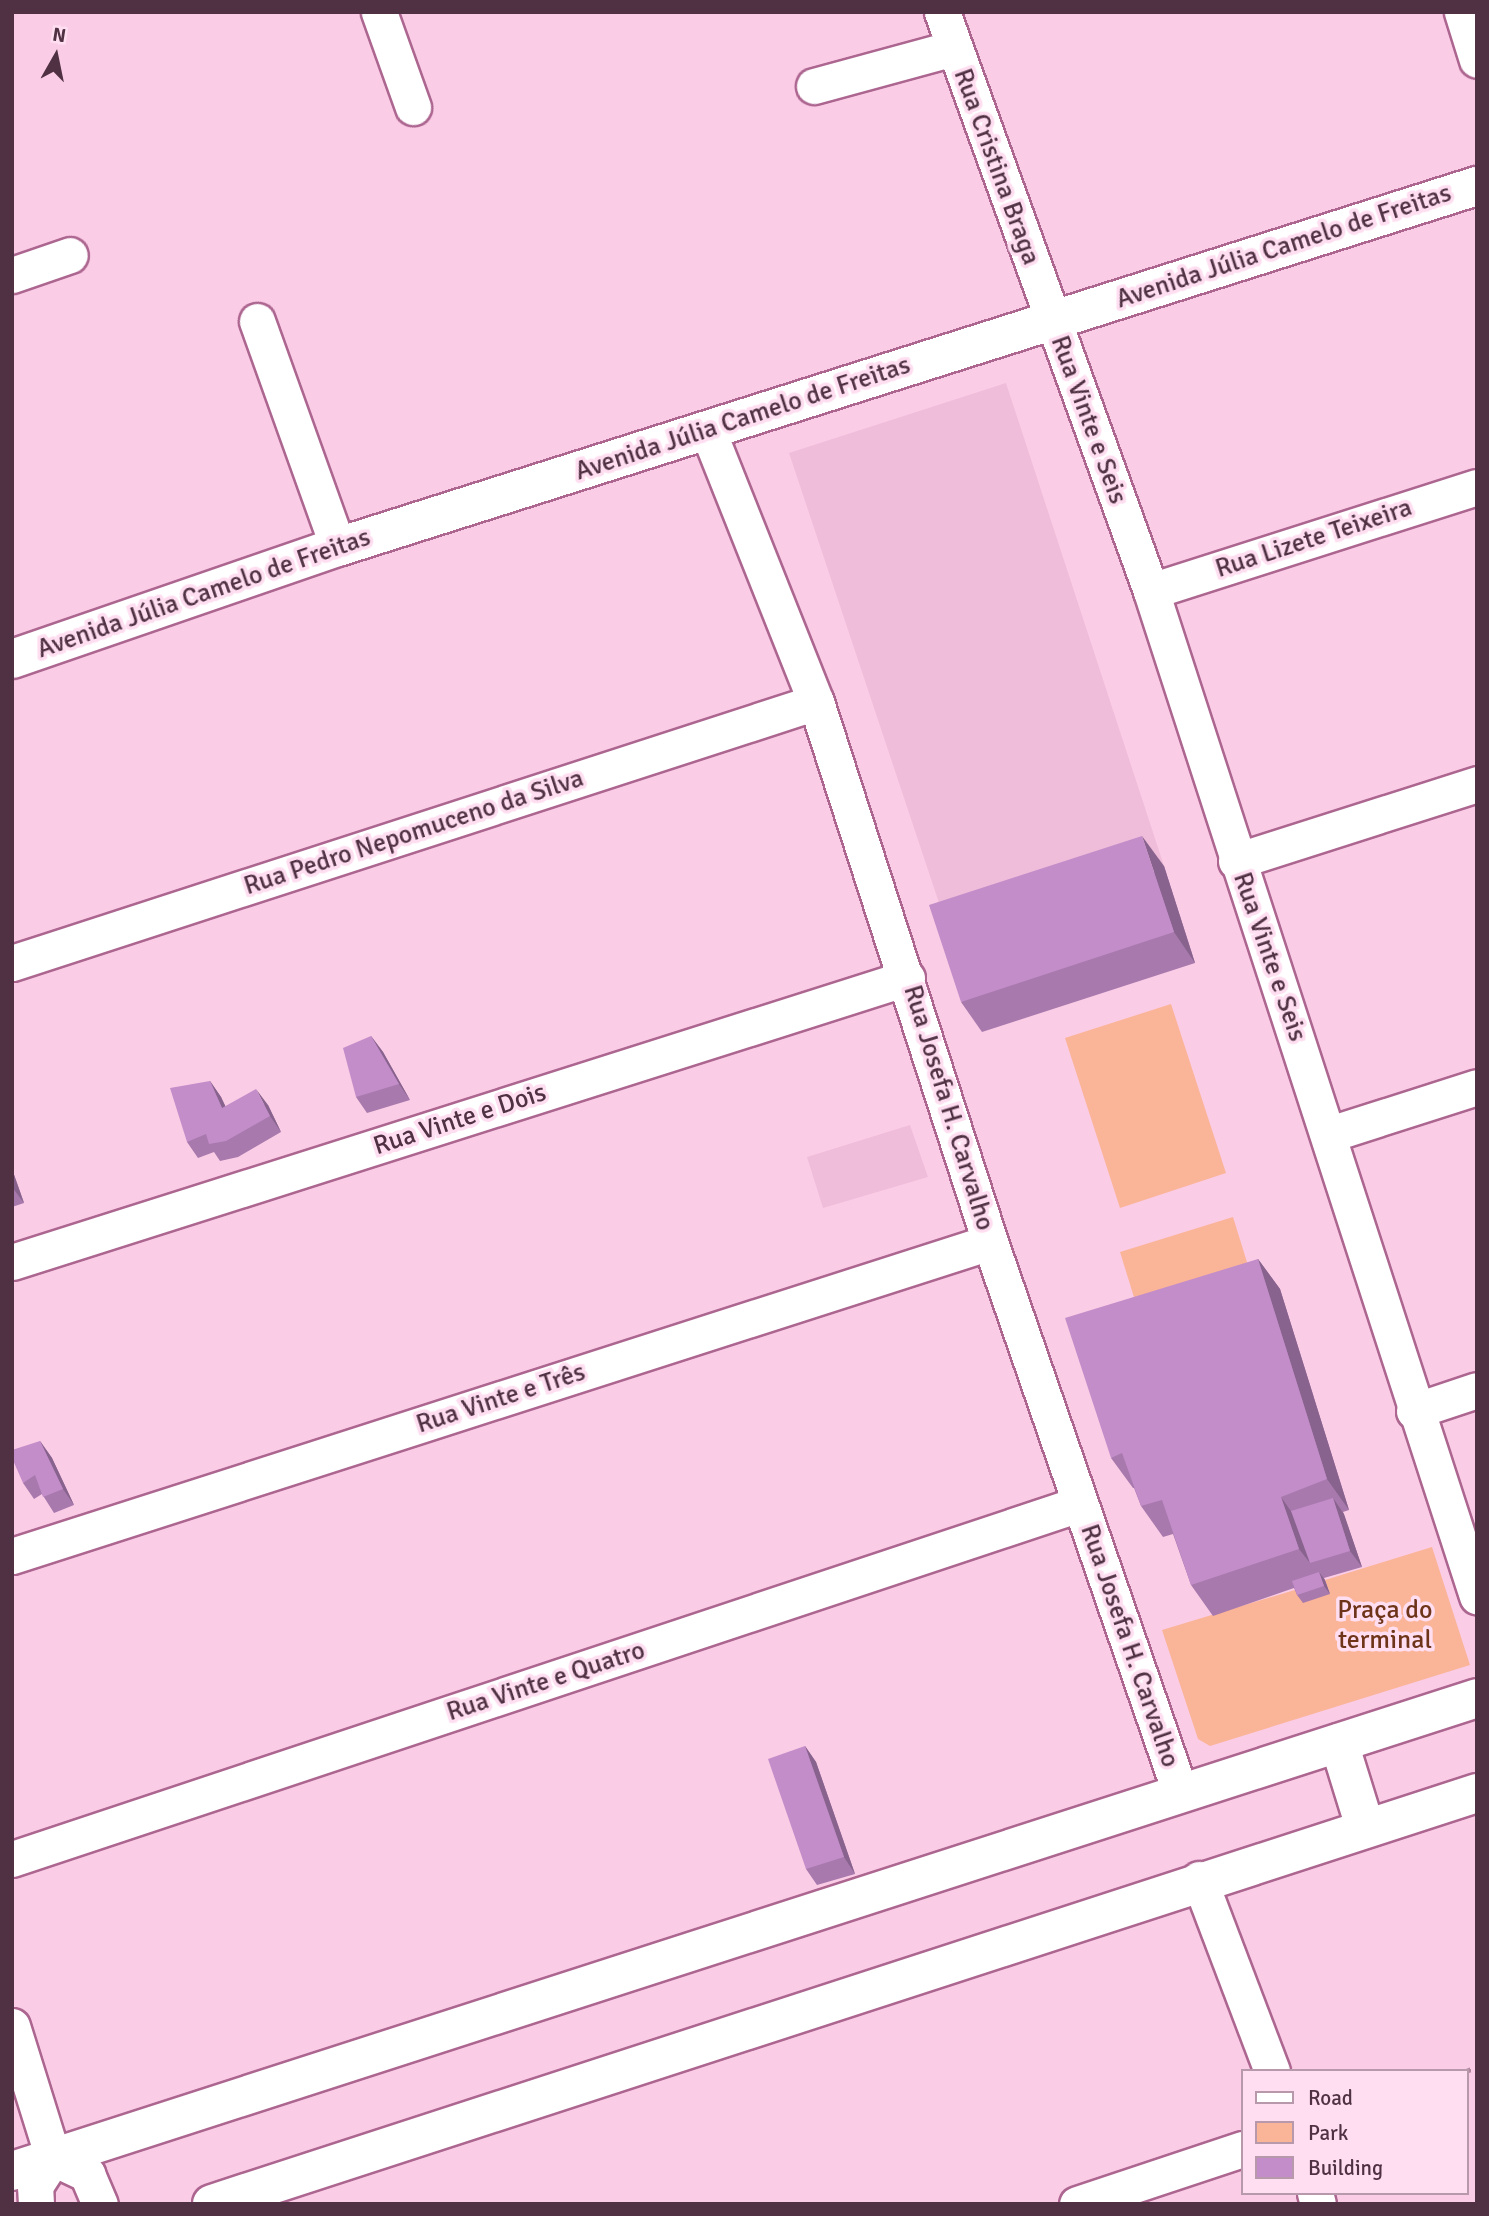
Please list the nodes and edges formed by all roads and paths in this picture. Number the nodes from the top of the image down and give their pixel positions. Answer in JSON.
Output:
{"nodes":[{"id":1,"x":379,"y":12,"type":"edge"},
{"id":2,"x":942,"y":12,"type":"edge"},
{"id":3,"x":1462,"y":12,"type":"edge"},
{"id":4,"x":954,"y":48,"type":"junction"},
{"id":5,"x":1477,"y":60,"type":"edge"},
{"id":6,"x":814,"y":86,"type":"dead end"},
{"id":7,"x":413,"y":107,"type":"dead end"},
{"id":8,"x":1477,"y":186,"type":"edge"},
{"id":9,"x":70,"y":255,"type":"dead end"},
{"id":10,"x":12,"y":275,"type":"edge"},
{"id":11,"x":257,"y":321,"type":"dead end"},
{"id":12,"x":1051,"y":321,"type":"junction"},
{"id":13,"x":708,"y":431,"type":"junction"},
{"id":14,"x":1477,"y":487,"type":"edge"},
{"id":15,"x":338,"y":547,"type":"junction"},
{"id":16,"x":1151,"y":591,"type":"junction"},
{"id":17,"x":12,"y":659,"type":"edge"},
{"id":18,"x":816,"y":702,"type":"junction"},
{"id":19,"x":1477,"y":785,"type":"edge"},
{"id":20,"x":1236,"y":861,"type":"junction"},
{"id":21,"x":12,"y":964,"type":"edge"},
{"id":22,"x":907,"y":978,"type":"junction"},
{"id":23,"x":1477,"y":1087,"type":"edge"},
{"id":24,"x":1330,"y":1134,"type":"junction"},
{"id":25,"x":989,"y":1242,"type":"junction"},
{"id":26,"x":12,"y":1262,"type":"edge"},
{"id":27,"x":1477,"y":1390,"type":"edge"},
{"id":28,"x":1414,"y":1411,"type":"junction"},
{"id":29,"x":1079,"y":1504,"type":"junction"},
{"id":30,"x":12,"y":1556,"type":"edge"},
{"id":31,"x":1477,"y":1596,"type":"edge"},
{"id":32,"x":1477,"y":1698,"type":"edge"},
{"id":33,"x":1339,"y":1743,"type":"junction"},
{"id":34,"x":1179,"y":1789,"type":"junction"},
{"id":35,"x":1477,"y":1793,"type":"edge"},
{"id":36,"x":1364,"y":1824,"type":"junction"},
{"id":37,"x":12,"y":1859,"type":"edge"},
{"id":38,"x":1199,"y":1879,"type":"junction"},
{"id":39,"x":12,"y":2026,"type":"edge"},
{"id":40,"x":1271,"y":2069,"type":"edge"},
{"id":41,"x":1240,"y":2150,"type":"edge"},
{"id":42,"x":53,"y":2158,"type":"junction"},
{"id":43,"x":12,"y":2171,"type":"edge"},
{"id":44,"x":36,"y":2204,"type":"edge"},
{"id":45,"x":100,"y":2204,"type":"edge"},
{"id":46,"x":212,"y":2204,"type":"edge"},
{"id":47,"x":1077,"y":2204,"type":"edge"}],
"edges":[{"from":1,"to":7,"type":"street"},
{"from":2,"to":4,"type":"street","name":"Rua Cristina Braga"},
{"from":3,"to":5,"type":"street"},
{"from":4,"to":6,"type":"street"},
{"from":4,"to":12,"type":"street","name":"Rua Cristina Braga"},
{"from":8,"to":12,"type":"street","name":"Avenida Júlia Camelo de Freitas"},
{"from":9,"to":10,"type":"street"},
{"from":11,"to":15,"type":"street"},
{"from":12,"to":13,"type":"street","name":"Avenida Júlia Camelo de Freitas"},
{"from":12,"to":16,"type":"street","name":"Rua Vinte e Seis"},
{"from":13,"to":15,"type":"street","name":"Avenida Júlia Camelo de Freitas"},
{"from":13,"to":18,"type":"street","name":"Rua Josefa H. Carvalho"},
{"from":14,"to":16,"type":"street","name":"Rua Lizete Teixeira"},
{"from":15,"to":17,"type":"street","name":"Avenida Júlia Camelo de Freitas"},
{"from":16,"to":20,"type":"street","name":"Rua Vinte e Seis"},
{"from":18,"to":21,"type":"street","name":"Rua Pedro Nepomuceno da Silva"},
{"from":18,"to":22,"type":"street","name":"Rua Josefa H. Carvalho"},
{"from":19,"to":20,"type":"street"},
{"from":20,"to":24,"type":"street","name":"Rua Vinte e Seis"},
{"from":22,"to":25,"type":"street","name":"Rua Josefa H. Carvalho"},
{"from":22,"to":26,"type":"street","name":"Rua Vinte e Dois"},
{"from":23,"to":24,"type":"street"},
{"from":24,"to":28,"type":"street","name":"Rua Vinte e Seis"},
{"from":25,"to":29,"type":"street","name":"Rua Josefa H. Carvalho"},
{"from":25,"to":30,"type":"street","name":"Rua Vinte e Três"},
{"from":27,"to":28,"type":"street"},
{"from":28,"to":31,"type":"street","name":"Rua Vinte e Seis"},
{"from":29,"to":34,"type":"street","name":"Rua Josefa H. Carvalho"},
{"from":29,"to":37,"type":"street","name":"Rua Vinte e Quatro"},
{"from":32,"to":33,"type":"street"},
{"from":33,"to":34,"type":"street"},
{"from":33,"to":36,"type":"street"},
{"from":34,"to":42,"type":"street"},
{"from":35,"to":36,"type":"street"},
{"from":36,"to":38,"type":"street"},
{"from":38,"to":40,"type":"street"},
{"from":38,"to":46,"type":"street"},
{"from":39,"to":42,"type":"street"},
{"from":41,"to":47,"type":"street"},
{"from":42,"to":43,"type":"street"},
{"from":42,"to":44,"type":"street"},
{"from":42,"to":45,"type":"street"}]}
